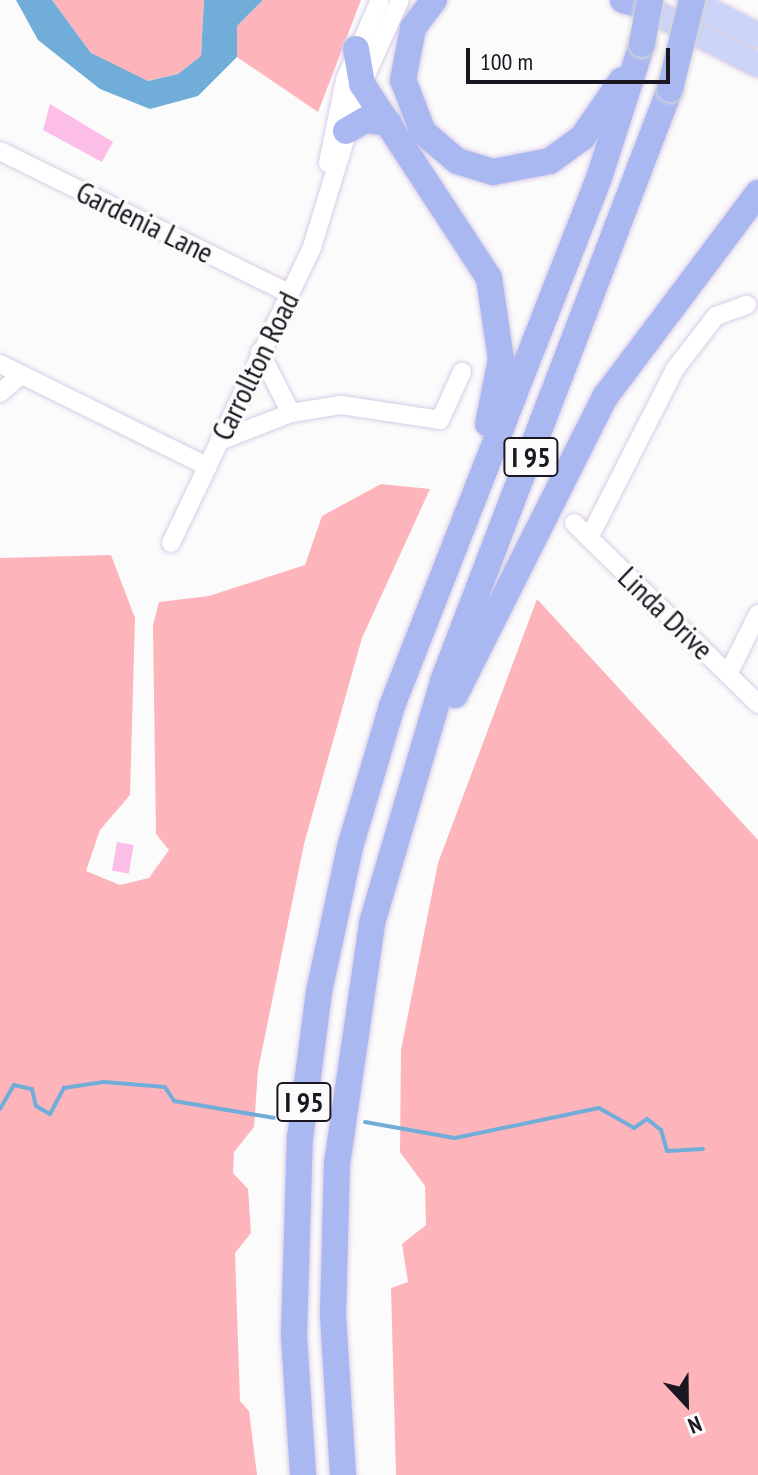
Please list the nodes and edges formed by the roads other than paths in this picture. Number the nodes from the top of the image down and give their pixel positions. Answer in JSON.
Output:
{"nodes":[{"id":1,"x":380,"y":0,"type":"edge"},
{"id":2,"x":400,"y":0,"type":"edge"},
{"id":3,"x":434,"y":0,"type":"edge"},
{"id":4,"x":690,"y":0,"type":"edge"},
{"id":5,"x":636,"y":1,"type":"edge"},
{"id":6,"x":758,"y":35,"type":"edge"},
{"id":7,"x":356,"y":49,"type":"junction"},
{"id":8,"x":758,"y":65,"type":"edge"},
{"id":9,"x":631,"y":70,"type":"junction"},
{"id":10,"x":362,"y":84,"type":"junction"},
{"id":11,"x":389,"y":123,"type":"junction"},
{"id":12,"x":346,"y":131,"type":"junction"},
{"id":13,"x":0,"y":151,"type":"edge"},
{"id":14,"x":329,"y":185,"type":"junction"},
{"id":15,"x":758,"y":193,"type":"edge"},
{"id":16,"x":290,"y":294,"type":"junction"},
{"id":17,"x":747,"y":305,"type":"dead end"},
{"id":18,"x":260,"y":352,"type":"junction"},
{"id":19,"x":0,"y":364,"type":"edge"},
{"id":20,"x":462,"y":372,"type":"dead end"},
{"id":21,"x":21,"y":375,"type":"junction"},
{"id":22,"x":0,"y":393,"type":"edge"},
{"id":23,"x":291,"y":413,"type":"junction"},
{"id":24,"x":219,"y":441,"type":"junction"},
{"id":25,"x":208,"y":467,"type":"junction"},
{"id":26,"x":574,"y":523,"type":"dead end"},
{"id":27,"x":589,"y":538,"type":"junction"},
{"id":28,"x":171,"y":543,"type":"dead end"},
{"id":29,"x":452,"y":551,"type":"junction"},
{"id":30,"x":758,"y":614,"type":"edge"},
{"id":31,"x":728,"y":674,"type":"junction"},
{"id":32,"x":758,"y":704,"type":"edge"},
{"id":33,"x":396,"y":827,"type":"junction"},
{"id":34,"x":303,"y":1475,"type":"edge"},
{"id":35,"x":343,"y":1475,"type":"edge"}],
"edges":[{"from":1,"to":7,"type":"street","name":"Carrollton Road"},
{"from":2,"to":10,"type":"street","name":"Carrollton Road"},
{"from":3,"to":9,"type":"highway"},
{"from":4,"to":6,"type":"main road"},
{"from":4,"to":33,"type":"highway","number":"I 95","bridge":true},
{"from":5,"to":8,"type":"main road"},
{"from":5,"to":9,"type":"highway","number":"I 95","bridge":true},
{"from":7,"to":10,"type":"highway"},
{"from":7,"to":14,"type":"street","name":"Carrollton Road"},
{"from":9,"to":29,"type":"highway","number":"I 95"},
{"from":10,"to":11,"type":"highway"},
{"from":10,"to":12,"type":"street","name":"Carrollton Road"},
{"from":11,"to":12,"type":"highway"},
{"from":11,"to":29,"type":"highway"},
{"from":12,"to":14,"type":"street","name":"Carrollton Road"},
{"from":13,"to":16,"type":"street","name":"Gardenia Lane"},
{"from":14,"to":16,"type":"street","name":"Carrollton Road"},
{"from":15,"to":33,"type":"highway"},
{"from":16,"to":18,"type":"street","name":"Carrollton Road"},
{"from":17,"to":27,"type":"street"},
{"from":18,"to":23,"type":"street"},
{"from":18,"to":24,"type":"street","name":"Carrollton Road"},
{"from":19,"to":21,"type":"street"},
{"from":20,"to":23,"type":"street"},
{"from":21,"to":22,"type":"street"},
{"from":21,"to":25,"type":"street"},
{"from":23,"to":24,"type":"street"},
{"from":24,"to":25,"type":"street","name":"Carrollton Road"},
{"from":25,"to":28,"type":"street","name":"Carrollton Road"},
{"from":26,"to":27,"type":"street","name":"Linda Drive"},
{"from":27,"to":31,"type":"street","name":"Linda Drive"},
{"from":29,"to":34,"type":"highway","number":"I 95"},
{"from":30,"to":31,"type":"street"},
{"from":31,"to":32,"type":"street","name":"Linda Drive"},
{"from":33,"to":35,"type":"highway","number":"I 95"}]}
